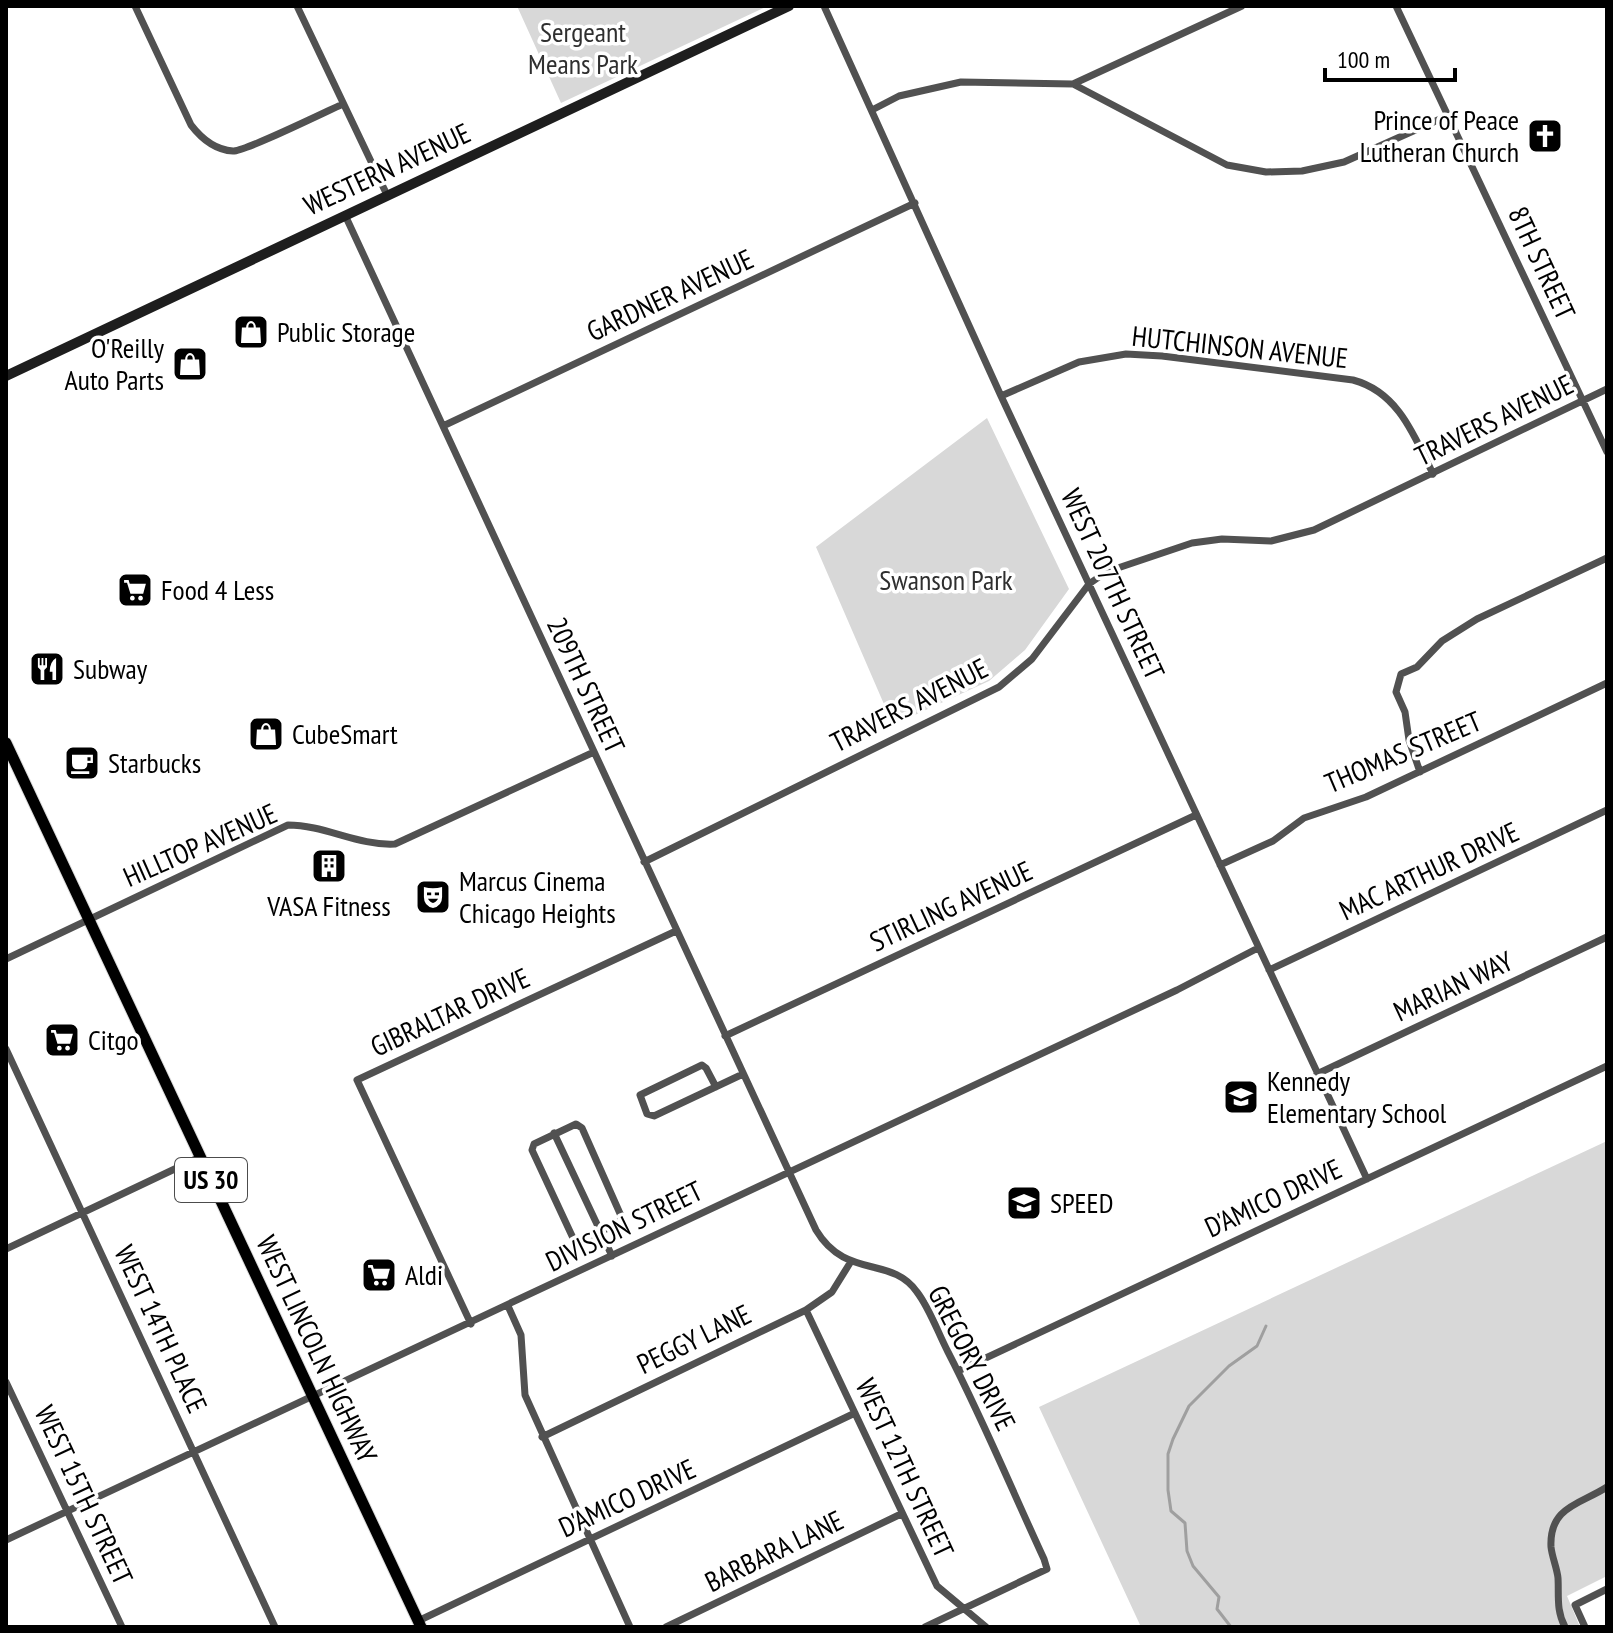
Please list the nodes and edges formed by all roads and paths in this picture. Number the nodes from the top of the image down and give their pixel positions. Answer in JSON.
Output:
{"nodes":[{"id":1,"x":135,"y":6,"type":"edge"},
{"id":2,"x":297,"y":6,"type":"edge"},
{"id":3,"x":789,"y":6,"type":"edge"},
{"id":4,"x":824,"y":6,"type":"edge"},
{"id":5,"x":1242,"y":6,"type":"edge"},
{"id":6,"x":1396,"y":6,"type":"edge"},
{"id":7,"x":1073,"y":84,"type":"junction"},
{"id":8,"x":343,"y":104,"type":"junction"},
{"id":9,"x":872,"y":110,"type":"junction"},
{"id":10,"x":1449,"y":115,"type":"junction"},
{"id":11,"x":387,"y":195,"type":"junction"},
{"id":12,"x":915,"y":203,"type":"junction"},
{"id":13,"x":345,"y":215,"type":"junction"},
{"id":14,"x":6,"y":376,"type":"edge"},
{"id":15,"x":1607,"y":389,"type":"edge"},
{"id":16,"x":1001,"y":396,"type":"junction"},
{"id":17,"x":1584,"y":402,"type":"junction"},
{"id":18,"x":443,"y":426,"type":"junction"},
{"id":19,"x":1607,"y":452,"type":"edge"},
{"id":20,"x":1433,"y":474,"type":"junction"},
{"id":21,"x":1607,"y":558,"type":"edge"},
{"id":22,"x":1089,"y":584,"type":"junction"},
{"id":23,"x":1607,"y":683,"type":"edge"},
{"id":24,"x":6,"y":743,"type":"edge"},
{"id":25,"x":594,"y":752,"type":"junction"},
{"id":26,"x":1420,"y":772,"type":"junction"},
{"id":27,"x":1607,"y":810,"type":"edge"},
{"id":28,"x":1196,"y":815,"type":"junction"},
{"id":29,"x":644,"y":862,"type":"junction"},
{"id":30,"x":1220,"y":865,"type":"junction"},
{"id":31,"x":89,"y":920,"type":"junction"},
{"id":32,"x":676,"y":931,"type":"junction"},
{"id":33,"x":1607,"y":937,"type":"edge"},
{"id":34,"x":1258,"y":948,"type":"junction"},
{"id":35,"x":6,"y":959,"type":"edge"},
{"id":36,"x":1269,"y":970,"type":"junction"},
{"id":37,"x":725,"y":1036,"type":"junction"},
{"id":38,"x":6,"y":1049,"type":"edge"},
{"id":39,"x":1607,"y":1066,"type":"edge"},
{"id":40,"x":743,"y":1074,"type":"junction"},
{"id":41,"x":1317,"y":1074,"type":"junction"},
{"id":42,"x":716,"y":1087,"type":"junction"},
{"id":43,"x":554,"y":1133,"type":"junction"},
{"id":44,"x":200,"y":1157,"type":"junction"},
{"id":45,"x":789,"y":1172,"type":"junction"},
{"id":46,"x":1367,"y":1179,"type":"junction"},
{"id":47,"x":83,"y":1213,"type":"junction"},
{"id":48,"x":601,"y":1233,"type":"junction"},
{"id":49,"x":6,"y":1249,"type":"edge"},
{"id":50,"x":612,"y":1256,"type":"junction"},
{"id":51,"x":850,"y":1263,"type":"junction"},
{"id":52,"x":508,"y":1306,"type":"junction"},
{"id":53,"x":806,"y":1310,"type":"junction"},
{"id":54,"x":471,"y":1324,"type":"junction"},
{"id":55,"x":958,"y":1371,"type":"junction"},
{"id":56,"x":6,"y":1382,"type":"edge"},
{"id":57,"x":313,"y":1397,"type":"junction"},
{"id":58,"x":855,"y":1413,"type":"junction"},
{"id":59,"x":542,"y":1437,"type":"junction"},
{"id":60,"x":194,"y":1452,"type":"junction"},
{"id":61,"x":1607,"y":1487,"type":"edge"},
{"id":62,"x":68,"y":1512,"type":"junction"},
{"id":63,"x":901,"y":1514,"type":"junction"},
{"id":64,"x":6,"y":1540,"type":"edge"},
{"id":65,"x":589,"y":1540,"type":"junction"},
{"id":66,"x":1607,"y":1589,"type":"edge"},
{"id":67,"x":962,"y":1609,"type":"junction"},
{"id":68,"x":420,"y":1624,"type":"edge"},
{"id":69,"x":122,"y":1627,"type":"edge"},
{"id":70,"x":275,"y":1627,"type":"edge"},
{"id":71,"x":630,"y":1627,"type":"edge"},
{"id":72,"x":666,"y":1627,"type":"edge"},
{"id":73,"x":925,"y":1627,"type":"edge"},
{"id":74,"x":986,"y":1627,"type":"edge"},
{"id":75,"x":1565,"y":1627,"type":"edge"},
{"id":76,"x":1585,"y":1627,"type":"edge"}],
"edges":[{"from":1,"to":8,"type":"street"},
{"from":2,"to":8,"type":"street"},
{"from":3,"to":11,"type":"main road","name":"WESTERN AVENUE"},
{"from":4,"to":9,"type":"street","name":"WEST 207TH STREET"},
{"from":5,"to":7,"type":"street"},
{"from":6,"to":10,"type":"street","name":"8TH STREET"},
{"from":7,"to":9,"type":"street"},
{"from":7,"to":10,"type":"street"},
{"from":8,"to":11,"type":"street"},
{"from":9,"to":12,"type":"street","name":"WEST 207TH STREET"},
{"from":10,"to":17,"type":"street","name":"8TH STREET"},
{"from":11,"to":13,"type":"main road","name":"WESTERN AVENUE"},
{"from":12,"to":16,"type":"street","name":"WEST 207TH STREET"},
{"from":12,"to":18,"type":"street","name":"GARDNER AVENUE"},
{"from":13,"to":14,"type":"main road","name":"WESTERN AVENUE"},
{"from":13,"to":18,"type":"street","name":"209TH STREET"},
{"from":15,"to":17,"type":"street","name":"TRAVERS AVENUE"},
{"from":16,"to":20,"type":"street","name":"HUTCHINSON AVENUE"},
{"from":16,"to":22,"type":"street","name":"WEST 207TH STREET"},
{"from":17,"to":19,"type":"street","name":"8TH STREET"},
{"from":17,"to":20,"type":"street","name":"TRAVERS AVENUE"},
{"from":18,"to":25,"type":"street","name":"209TH STREET"},
{"from":20,"to":22,"type":"street","name":"TRAVERS AVENUE"},
{"from":21,"to":26,"type":"street"},
{"from":22,"to":28,"type":"street","name":"WEST 207TH STREET"},
{"from":22,"to":29,"type":"street","name":"TRAVERS AVENUE"},
{"from":23,"to":26,"type":"street","name":"THOMAS STREET"},
{"from":24,"to":31,"type":"main road","name":"WEST LINCOLN HIGHWAY","number":"US 30"},
{"from":25,"to":29,"type":"street","name":"209TH STREET"},
{"from":25,"to":31,"type":"street","name":"HILLTOP AVENUE"},
{"from":26,"to":30,"type":"street","name":"THOMAS STREET"},
{"from":27,"to":36,"type":"street","name":"MAC ARTHUR DRIVE"},
{"from":28,"to":30,"type":"street","name":"WEST 207TH STREET"},
{"from":28,"to":37,"type":"street","name":"STIRLING AVENUE"},
{"from":29,"to":32,"type":"street","name":"209TH STREET"},
{"from":30,"to":34,"type":"street","name":"WEST 207TH STREET"},
{"from":31,"to":35,"type":"street","name":"HILLTOP AVENUE"},
{"from":31,"to":44,"type":"main road","name":"WEST LINCOLN HIGHWAY","number":"US 30"},
{"from":32,"to":37,"type":"street","name":"209TH STREET"},
{"from":32,"to":54,"type":"street","name":"GIBRALTAR DRIVE"},
{"from":33,"to":41,"type":"street","name":"MARIAN WAY"},
{"from":34,"to":36,"type":"street","name":"WEST 207TH STREET"},
{"from":34,"to":45,"type":"street","name":"DIVISION STREET"},
{"from":36,"to":41,"type":"street","name":"WEST 207TH STREET"},
{"from":37,"to":40,"type":"street","name":"209TH STREET"},
{"from":38,"to":47,"type":"street","name":"WEST 14TH PLACE"},
{"from":39,"to":46,"type":"street","name":"D'AMICO DRIVE"},
{"from":40,"to":42,"type":"street"},
{"from":40,"to":45,"type":"street","name":"209TH STREET"},
{"from":41,"to":46,"type":"street","name":"WEST 207TH STREET"},
{"from":42,"to":42,"type":"street"},
{"from":43,"to":48,"type":"street"},
{"from":43,"to":48,"type":"street"},
{"from":43,"to":48,"type":"street"},
{"from":44,"to":47,"type":"street"},
{"from":44,"to":57,"type":"main road","name":"WEST LINCOLN HIGHWAY","number":"US 30"},
{"from":45,"to":50,"type":"street","name":"DIVISION STREET"},
{"from":45,"to":51,"type":"street","name":"GREGORY DRIVE"},
{"from":46,"to":55,"type":"street","name":"D'AMICO DRIVE"},
{"from":47,"to":49,"type":"street"},
{"from":47,"to":60,"type":"street","name":"WEST 14TH PLACE"},
{"from":48,"to":50,"type":"street"},
{"from":50,"to":52,"type":"street","name":"DIVISION STREET"},
{"from":51,"to":53,"type":"street","name":"PEGGY LANE"},
{"from":51,"to":55,"type":"street","name":"GREGORY DRIVE"},
{"from":52,"to":54,"type":"street","name":"DIVISION STREET"},
{"from":52,"to":59,"type":"street"},
{"from":53,"to":58,"type":"street","name":"WEST 12TH STREET"},
{"from":53,"to":59,"type":"street","name":"PEGGY LANE"},
{"from":54,"to":57,"type":"street","name":"DIVISION STREET"},
{"from":55,"to":67,"type":"street","name":"GREGORY DRIVE"},
{"from":56,"to":62,"type":"street","name":"WEST 15TH STREET"},
{"from":57,"to":60,"type":"street","name":"DIVISION STREET"},
{"from":57,"to":68,"type":"main road","name":"WEST LINCOLN HIGHWAY","number":"US 30"},
{"from":58,"to":63,"type":"street","name":"WEST 12TH STREET"},
{"from":58,"to":65,"type":"street","name":"D'AMICO DRIVE"},
{"from":59,"to":65,"type":"street"},
{"from":60,"to":62,"type":"street","name":"DIVISION STREET"},
{"from":60,"to":70,"type":"street","name":"WEST 14TH PLACE"},
{"from":61,"to":75,"type":"street"},
{"from":62,"to":64,"type":"street","name":"DIVISION STREET"},
{"from":62,"to":69,"type":"street","name":"WEST 15TH STREET"},
{"from":63,"to":67,"type":"street","name":"WEST 12TH STREET"},
{"from":63,"to":72,"type":"street","name":"BARBARA LANE"},
{"from":65,"to":68,"type":"street","name":"D'AMICO DRIVE"},
{"from":65,"to":71,"type":"street"},
{"from":66,"to":76,"type":"street"},
{"from":67,"to":73,"type":"street"},
{"from":67,"to":74,"type":"street","name":"WEST 12TH STREET"}]}
